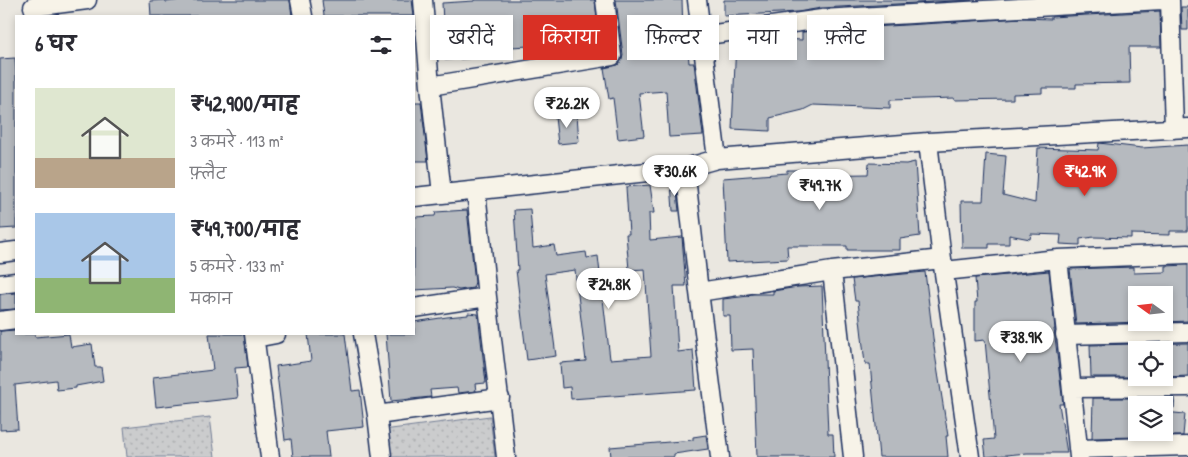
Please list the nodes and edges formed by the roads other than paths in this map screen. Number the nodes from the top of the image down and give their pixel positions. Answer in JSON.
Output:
{"nodes":[{"id":1,"x":87,"y":0,"type":"edge"},
{"id":2,"x":300,"y":0,"type":"edge"},
{"id":3,"x":423,"y":0,"type":"edge"},
{"id":4,"x":605,"y":0,"type":"edge"},
{"id":5,"x":696,"y":0,"type":"edge"},
{"id":6,"x":1162,"y":0,"type":"edge"},
{"id":7,"x":1170,"y":0,"type":"edge"},
{"id":8,"x":33,"y":8,"type":"edge"},
{"id":9,"x":302,"y":15,"type":"edge"},
{"id":10,"x":698,"y":15,"type":"edge"},
{"id":11,"x":719,"y":33,"type":"edge"},
{"id":12,"x":703,"y":60,"type":"edge"},
{"id":13,"x":430,"y":86,"type":"junction"},
{"id":14,"x":1181,"y":128,"type":"edge"},
{"id":15,"x":928,"y":142,"type":"junction"},
{"id":16,"x":717,"y":160,"type":"junction"},
{"id":17,"x":685,"y":168,"type":"junction"},
{"id":18,"x":476,"y":191,"type":"junction"},
{"id":19,"x":442,"y":194,"type":"junction"},
{"id":20,"x":415,"y":197,"type":"edge"},
{"id":21,"x":15,"y":251,"type":"edge"},
{"id":22,"x":0,"y":252,"type":"edge"},
{"id":23,"x":1188,"y":254,"type":"edge"},
{"id":24,"x":1058,"y":259,"type":"junction"},
{"id":25,"x":943,"y":265,"type":"junction"},
{"id":26,"x":832,"y":271,"type":"junction"},
{"id":27,"x":15,"y":282,"type":"edge"},
{"id":28,"x":0,"y":284,"type":"edge"},
{"id":29,"x":699,"y":292,"type":"junction"},
{"id":30,"x":487,"y":297,"type":"junction"},
{"id":31,"x":415,"y":308,"type":"edge"},
{"id":32,"x":15,"y":319,"type":"edge"},
{"id":33,"x":0,"y":321,"type":"edge"},
{"id":34,"x":1188,"y":332,"type":"edge"},
{"id":35,"x":363,"y":335,"type":"edge"},
{"id":36,"x":1065,"y":335,"type":"junction"},
{"id":37,"x":254,"y":336,"type":"edge"},
{"id":38,"x":1188,"y":387,"type":"edge"},
{"id":39,"x":1072,"y":388,"type":"junction"},
{"id":40,"x":500,"y":398,"type":"junction"},
{"id":41,"x":377,"y":415,"type":"junction"},
{"id":42,"x":1188,"y":446,"type":"edge"},
{"id":43,"x":1078,"y":453,"type":"edge"},
{"id":44,"x":270,"y":457,"type":"edge"},
{"id":45,"x":382,"y":457,"type":"edge"},
{"id":46,"x":506,"y":457,"type":"edge"},
{"id":47,"x":720,"y":457,"type":"edge"},
{"id":48,"x":853,"y":457,"type":"edge"},
{"id":49,"x":970,"y":457,"type":"edge"}],
"edges":[{"from":1,"to":8,"type":"street"},
{"from":2,"to":9,"type":"street"},
{"from":3,"to":13,"type":"street"},
{"from":4,"to":13,"type":"street"},
{"from":5,"to":10,"type":"street"},
{"from":6,"to":11,"type":"street"},
{"from":7,"to":14,"type":"street"},
{"from":12,"to":16,"type":"street"},
{"from":13,"to":19,"type":"street"},
{"from":14,"to":15,"type":"street"},
{"from":15,"to":16,"type":"street"},
{"from":15,"to":25,"type":"street"},
{"from":16,"to":17,"type":"street"},
{"from":17,"to":18,"type":"street"},
{"from":17,"to":29,"type":"street"},
{"from":18,"to":19,"type":"street"},
{"from":18,"to":30,"type":"street"},
{"from":19,"to":20,"type":"street"},
{"from":21,"to":22,"type":"street"},
{"from":23,"to":24,"type":"street"},
{"from":24,"to":25,"type":"street"},
{"from":24,"to":36,"type":"street"},
{"from":25,"to":26,"type":"street"},
{"from":25,"to":49,"type":"street"},
{"from":26,"to":29,"type":"street"},
{"from":26,"to":48,"type":"street"},
{"from":27,"to":28,"type":"street"},
{"from":29,"to":47,"type":"street"},
{"from":30,"to":31,"type":"street"},
{"from":30,"to":40,"type":"street"},
{"from":32,"to":33,"type":"street"},
{"from":34,"to":36,"type":"street"},
{"from":35,"to":41,"type":"street"},
{"from":36,"to":39,"type":"street"},
{"from":37,"to":44,"type":"street"},
{"from":38,"to":39,"type":"street"},
{"from":39,"to":43,"type":"street"},
{"from":40,"to":41,"type":"street"},
{"from":40,"to":46,"type":"street"},
{"from":41,"to":45,"type":"street"},
{"from":42,"to":43,"type":"street"}]}
